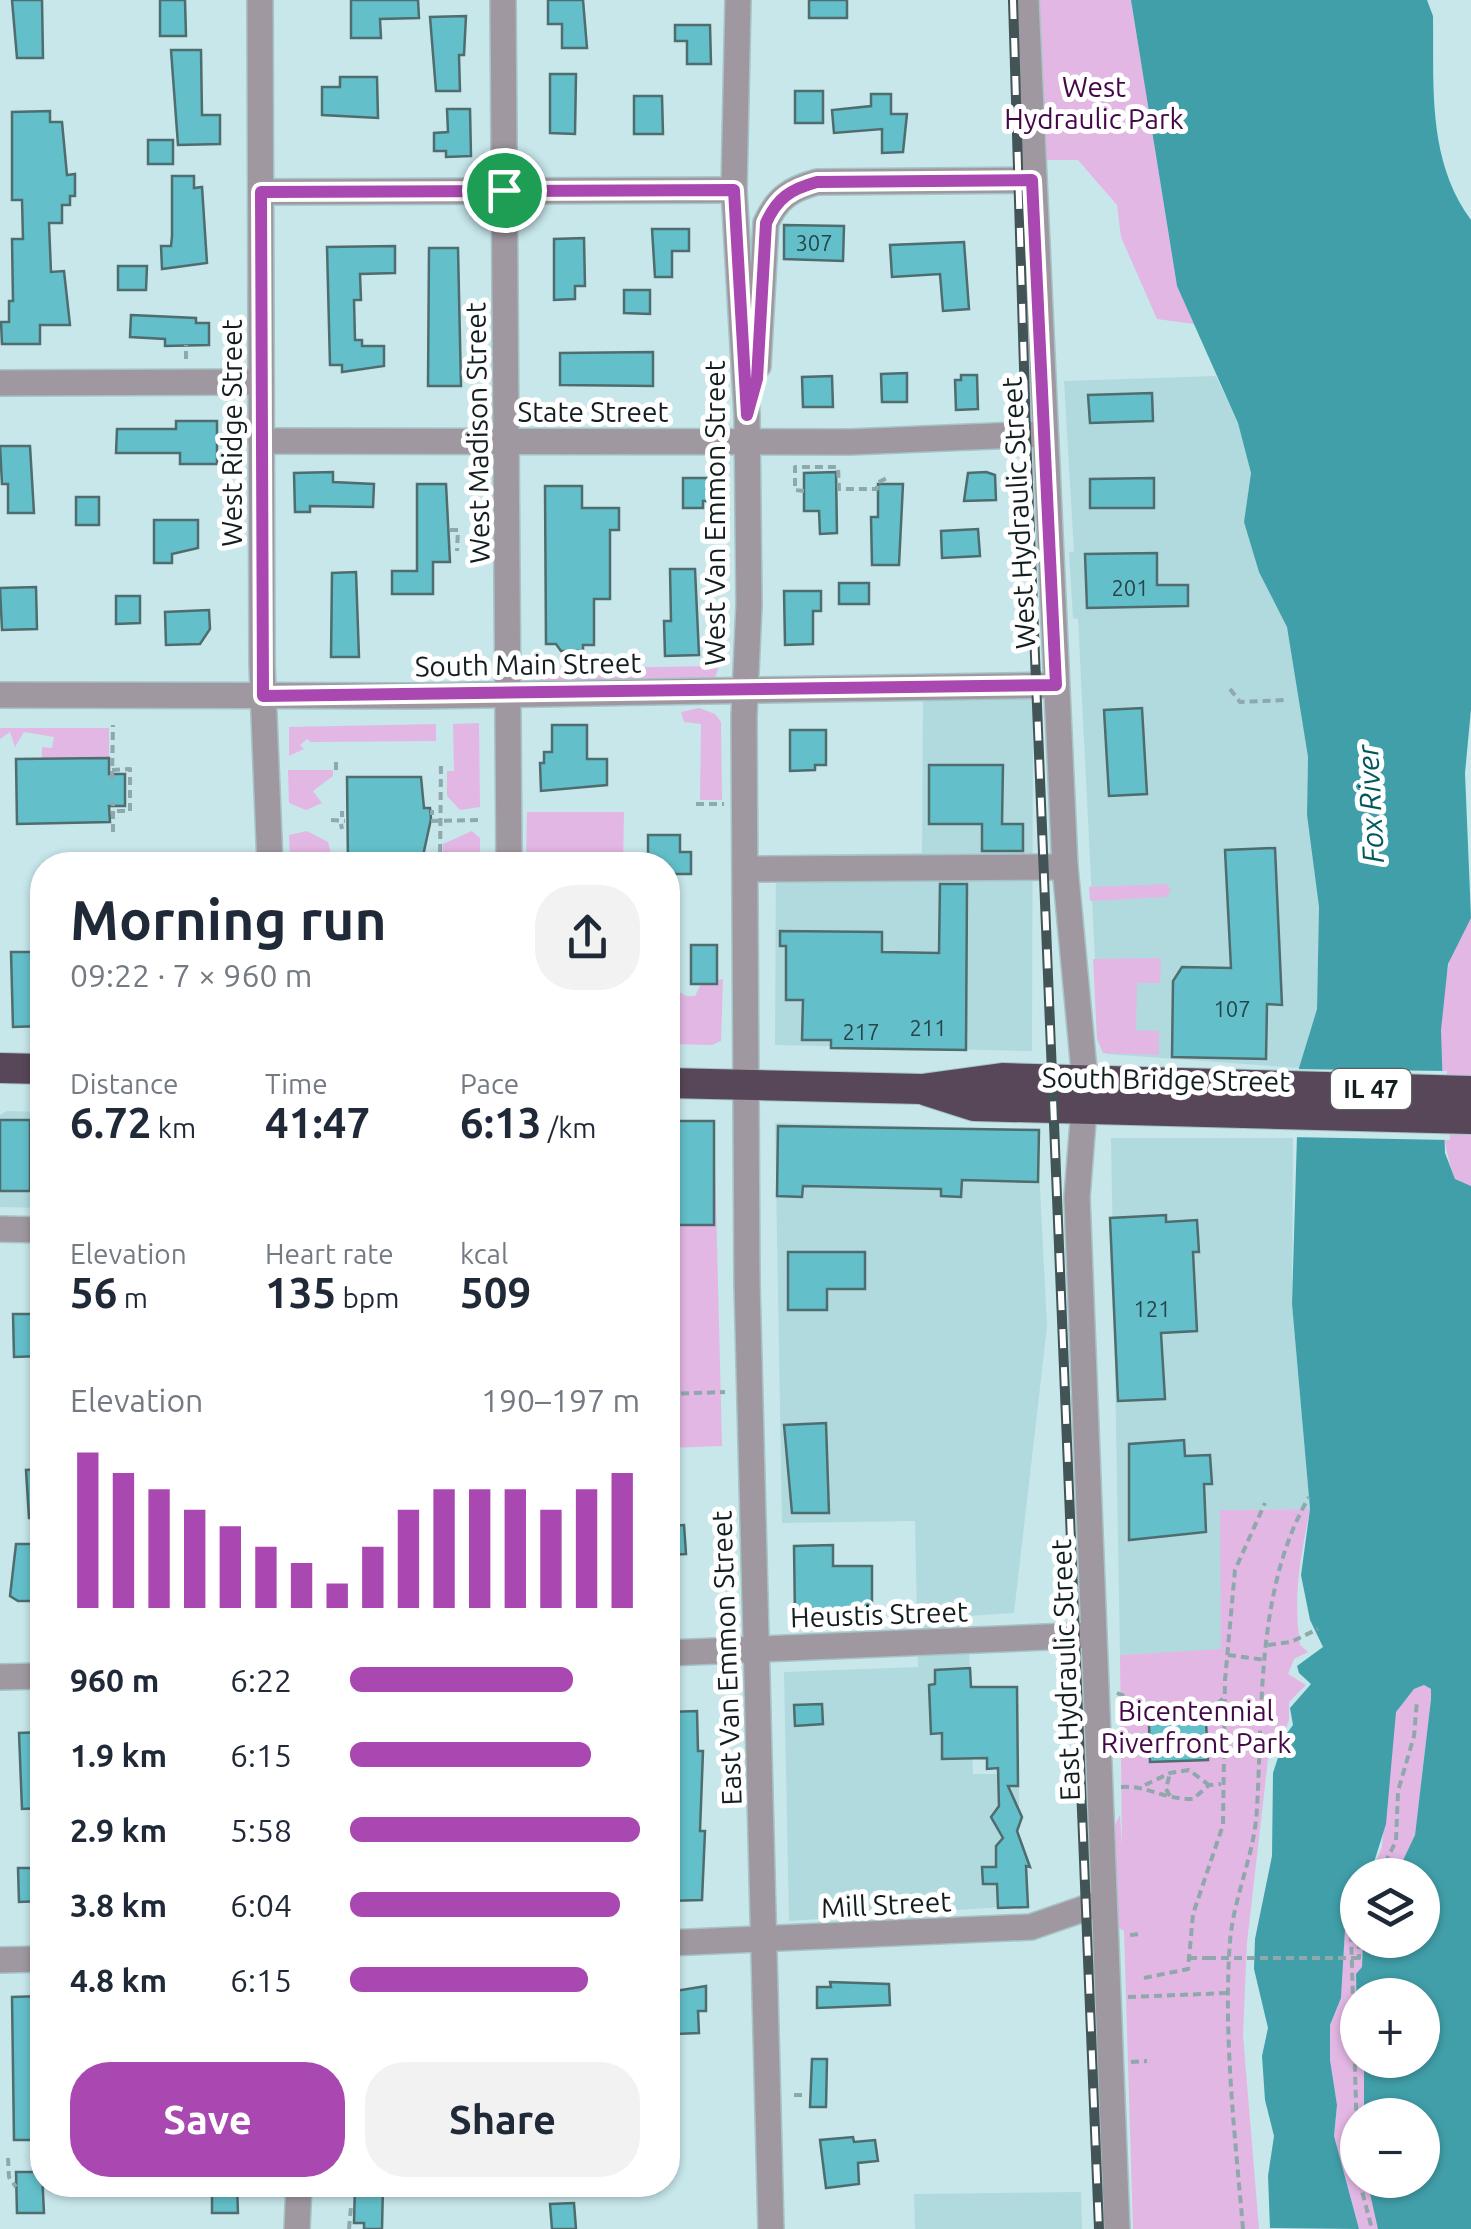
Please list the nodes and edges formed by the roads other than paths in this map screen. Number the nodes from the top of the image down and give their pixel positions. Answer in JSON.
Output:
{"nodes":[{"id":1,"x":260,"y":0,"type":"edge"},
{"id":2,"x":503,"y":0,"type":"edge"},
{"id":3,"x":738,"y":0,"type":"edge"},
{"id":4,"x":1026,"y":0,"type":"edge"},
{"id":5,"x":1032,"y":180,"type":"junction"},
{"id":6,"x":504,"y":190,"type":"junction"},
{"id":7,"x":734,"y":190,"type":"junction"},
{"id":8,"x":261,"y":192,"type":"junction"},
{"id":9,"x":260,"y":382,"type":"junction"},
{"id":10,"x":0,"y":383,"type":"edge"},
{"id":11,"x":747,"y":428,"type":"junction"},
{"id":12,"x":1045,"y":434,"type":"junction"},
{"id":13,"x":261,"y":440,"type":"junction"},
{"id":14,"x":506,"y":441,"type":"junction"},
{"id":15,"x":1056,"y":685,"type":"junction"},
{"id":16,"x":744,"y":690,"type":"junction"},
{"id":17,"x":508,"y":695,"type":"junction"},
{"id":18,"x":0,"y":696,"type":"edge"},
{"id":19,"x":263,"y":696,"type":"junction"},
{"id":20,"x":269,"y":852,"type":"edge"},
{"id":21,"x":509,"y":852,"type":"edge"},
{"id":22,"x":1065,"y":867,"type":"junction"},
{"id":23,"x":747,"y":869,"type":"junction"},
{"id":24,"x":0,"y":1068,"type":"edge"},
{"id":25,"x":30,"y":1069,"type":"edge"},
{"id":26,"x":680,"y":1083,"type":"edge"},
{"id":27,"x":747,"y":1086,"type":"junction"},
{"id":28,"x":1471,"y":1092,"type":"edge"},
{"id":29,"x":1084,"y":1095,"type":"junction"},
{"id":30,"x":1270,"y":1100,"type":"junction"},
{"id":31,"x":1471,"y":1119,"type":"edge"},
{"id":32,"x":0,"y":1230,"type":"edge"},
{"id":33,"x":30,"y":1230,"type":"edge"},
{"id":34,"x":1093,"y":1636,"type":"junction"},
{"id":35,"x":757,"y":1648,"type":"junction"},
{"id":36,"x":680,"y":1652,"type":"edge"},
{"id":37,"x":0,"y":1677,"type":"edge"},
{"id":38,"x":30,"y":1684,"type":"edge"},
{"id":39,"x":1103,"y":1902,"type":"junction"},
{"id":40,"x":764,"y":1940,"type":"junction"},
{"id":41,"x":680,"y":1943,"type":"edge"},
{"id":42,"x":30,"y":1959,"type":"edge"},
{"id":43,"x":0,"y":1960,"type":"edge"},
{"id":44,"x":298,"y":2197,"type":"edge"},
{"id":45,"x":296,"y":2229,"type":"edge"},
{"id":46,"x":771,"y":2229,"type":"edge"},
{"id":47,"x":1117,"y":2229,"type":"edge"}],
"edges":[{"from":1,"to":8,"type":"street","name":"West Ridge Street"},
{"from":2,"to":6,"type":"street","name":"West Madison Street"},
{"from":3,"to":7,"type":"street","name":"West Van Emmon Street"},
{"from":4,"to":5,"type":"street","name":"West Hydraulic Street"},
{"from":5,"to":11,"type":"street"},
{"from":5,"to":12,"type":"street","name":"West Hydraulic Street"},
{"from":6,"to":7,"type":"street"},
{"from":6,"to":8,"type":"street"},
{"from":6,"to":14,"type":"street","name":"West Madison Street"},
{"from":7,"to":11,"type":"street","name":"West Van Emmon Street"},
{"from":8,"to":9,"type":"street","name":"West Ridge Street"},
{"from":9,"to":10,"type":"street"},
{"from":9,"to":13,"type":"street","name":"West Ridge Street"},
{"from":11,"to":12,"type":"street","name":"State Street"},
{"from":11,"to":14,"type":"street","name":"State Street"},
{"from":11,"to":16,"type":"street","name":"West Van Emmon Street"},
{"from":12,"to":15,"type":"street","name":"West Hydraulic Street"},
{"from":13,"to":14,"type":"street","name":"State Street"},
{"from":13,"to":19,"type":"street","name":"West Ridge Street"},
{"from":14,"to":17,"type":"street","name":"West Madison Street"},
{"from":15,"to":16,"type":"street","name":"South Main Street"},
{"from":15,"to":22,"type":"street","name":"West Hydraulic Street"},
{"from":16,"to":17,"type":"street","name":"South Main Street"},
{"from":16,"to":23,"type":"street","name":"West Van Emmon Street"},
{"from":17,"to":19,"type":"street","name":"South Main Street"},
{"from":17,"to":21,"type":"street","name":"West Madison Street"},
{"from":18,"to":19,"type":"street","name":"South Main Street"},
{"from":19,"to":20,"type":"street","name":"West Ridge Street"},
{"from":22,"to":23,"type":"street"},
{"from":22,"to":29,"type":"street","name":"West Hydraulic Street"},
{"from":23,"to":27,"type":"street","name":"West Van Emmon Street"},
{"from":24,"to":25,"type":"highway"},
{"from":26,"to":27,"type":"highway","name":"South Bridge Street"},
{"from":27,"to":29,"type":"highway","name":"South Bridge Street"},
{"from":27,"to":35,"type":"street","name":"East Van Emmon Street"},
{"from":28,"to":30,"type":"highway","name":"South Bridge Street","number":"IL 47"},
{"from":29,"to":30,"type":"highway","name":"South Bridge Street"},
{"from":29,"to":34,"type":"street","name":"East Hydraulic Street"},
{"from":30,"to":31,"type":"highway","name":"South Bridge Street"},
{"from":32,"to":33,"type":"street"},
{"from":34,"to":35,"type":"street","name":"Heustis Street"},
{"from":34,"to":39,"type":"street","name":"East Hydraulic Street"},
{"from":35,"to":36,"type":"street","name":"Heustis Street"},
{"from":35,"to":40,"type":"street","name":"East Van Emmon Street"},
{"from":37,"to":38,"type":"street"},
{"from":39,"to":40,"type":"street","name":"Mill Street"},
{"from":39,"to":47,"type":"street","name":"East Hydraulic Street"},
{"from":40,"to":41,"type":"street","name":"Mill Street"},
{"from":40,"to":46,"type":"street","name":"East Van Emmon Street"},
{"from":42,"to":43,"type":"street"},
{"from":44,"to":45,"type":"street"}]}
